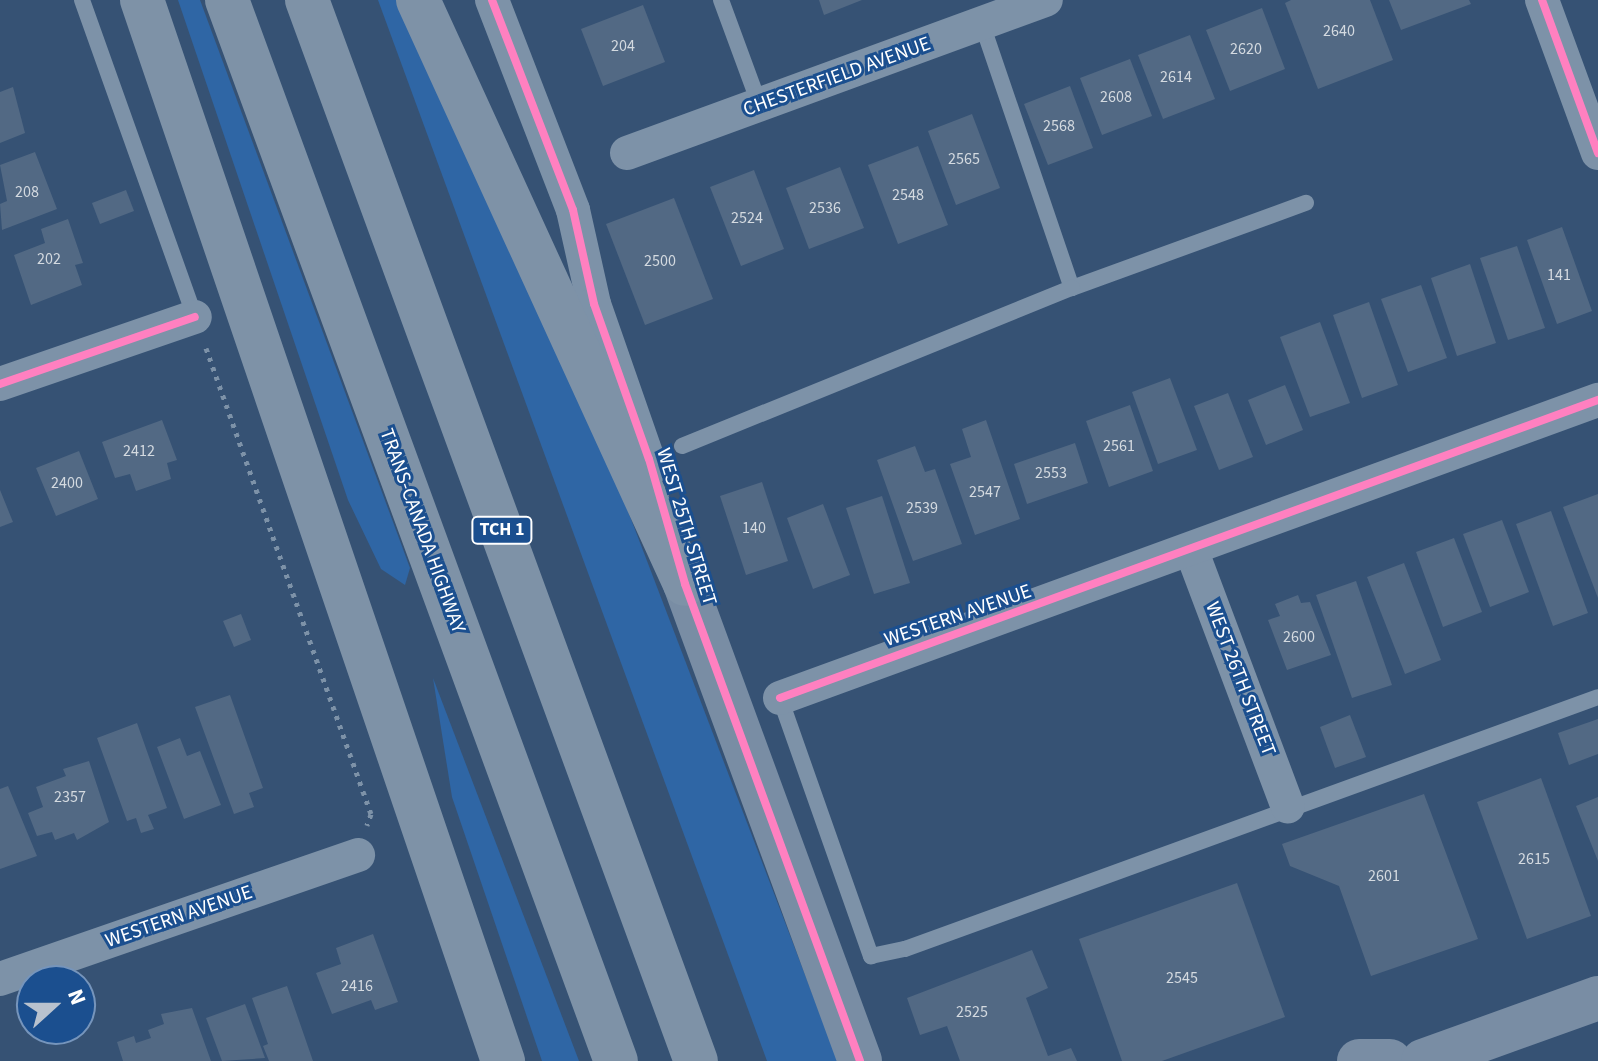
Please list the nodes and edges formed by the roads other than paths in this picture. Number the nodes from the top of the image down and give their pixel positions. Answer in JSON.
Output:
{"nodes":[{"id":1,"x":82,"y":0,"type":"edge"},
{"id":2,"x":142,"y":0,"type":"edge"},
{"id":3,"x":227,"y":0,"type":"edge"},
{"id":4,"x":307,"y":0,"type":"edge"},
{"id":5,"x":418,"y":0,"type":"edge"},
{"id":6,"x":492,"y":0,"type":"edge"},
{"id":7,"x":721,"y":0,"type":"edge"},
{"id":8,"x":1046,"y":0,"type":"edge"},
{"id":9,"x":1542,"y":0,"type":"edge"},
{"id":10,"x":978,"y":12,"type":"edge"},
{"id":11,"x":760,"y":106,"type":"junction"},
{"id":12,"x":627,"y":153,"type":"dead end"},
{"id":13,"x":1598,"y":153,"type":"edge"},
{"id":14,"x":1306,"y":203,"type":"dead end"},
{"id":15,"x":1072,"y":288,"type":"junction"},
{"id":16,"x":195,"y":317,"type":"joint"},
{"id":17,"x":0,"y":384,"type":"edge"},
{"id":18,"x":1598,"y":400,"type":"edge"},
{"id":19,"x":682,"y":446,"type":"dead end"},
{"id":20,"x":1192,"y":552,"type":"junction"},
{"id":21,"x":685,"y":584,"type":"junction"},
{"id":22,"x":1598,"y":697,"type":"edge"},
{"id":23,"x":780,"y":698,"type":"joint"},
{"id":24,"x":1288,"y":807,"type":"junction"},
{"id":25,"x":358,"y":855,"type":"road end"},
{"id":26,"x":0,"y":979,"type":"edge"},
{"id":27,"x":1598,"y":998,"type":"edge"},
{"id":28,"x":503,"y":1061,"type":"edge"},
{"id":29,"x":616,"y":1061,"type":"edge"},
{"id":30,"x":696,"y":1061,"type":"edge"},
{"id":31,"x":860,"y":1061,"type":"edge"},
{"id":32,"x":1359,"y":1061,"type":"edge"},
{"id":33,"x":1417,"y":1061,"type":"edge"}],
"edges":[{"from":1,"to":16,"type":"lane"},
{"from":2,"to":28,"type":"highway"},
{"from":3,"to":29,"type":"highway","name":"TRANS-CANADA HIGHWAY"},
{"from":4,"to":30,"type":"highway","number":"TCH 1"},
{"from":5,"to":21,"type":"highway"},
{"from":6,"to":21,"type":"street","name":"WEST 25TH STREET"},
{"from":7,"to":11,"type":"lane"},
{"from":8,"to":10,"type":"street","name":"CHESTERFIELD AVENUE"},
{"from":9,"to":13,"type":"street"},
{"from":10,"to":11,"type":"street","name":"CHESTERFIELD AVENUE"},
{"from":10,"to":15,"type":"lane"},
{"from":11,"to":12,"type":"street","name":"CHESTERFIELD AVENUE"},
{"from":14,"to":15,"type":"lane"},
{"from":15,"to":19,"type":"lane"},
{"from":16,"to":17,"type":"street"},
{"from":18,"to":20,"type":"street","name":"WESTERN AVENUE"},
{"from":20,"to":23,"type":"street","name":"WESTERN AVENUE"},
{"from":20,"to":24,"type":"street","name":"WEST 26TH STREET"},
{"from":21,"to":31,"type":"street","name":"WEST 25TH STREET"},
{"from":22,"to":24,"type":"lane"},
{"from":23,"to":24,"type":"lane"},
{"from":25,"to":26,"type":"street","name":"WESTERN AVENUE"},
{"from":27,"to":33,"type":"street"},
{"from":32,"to":33,"type":"street"}]}
